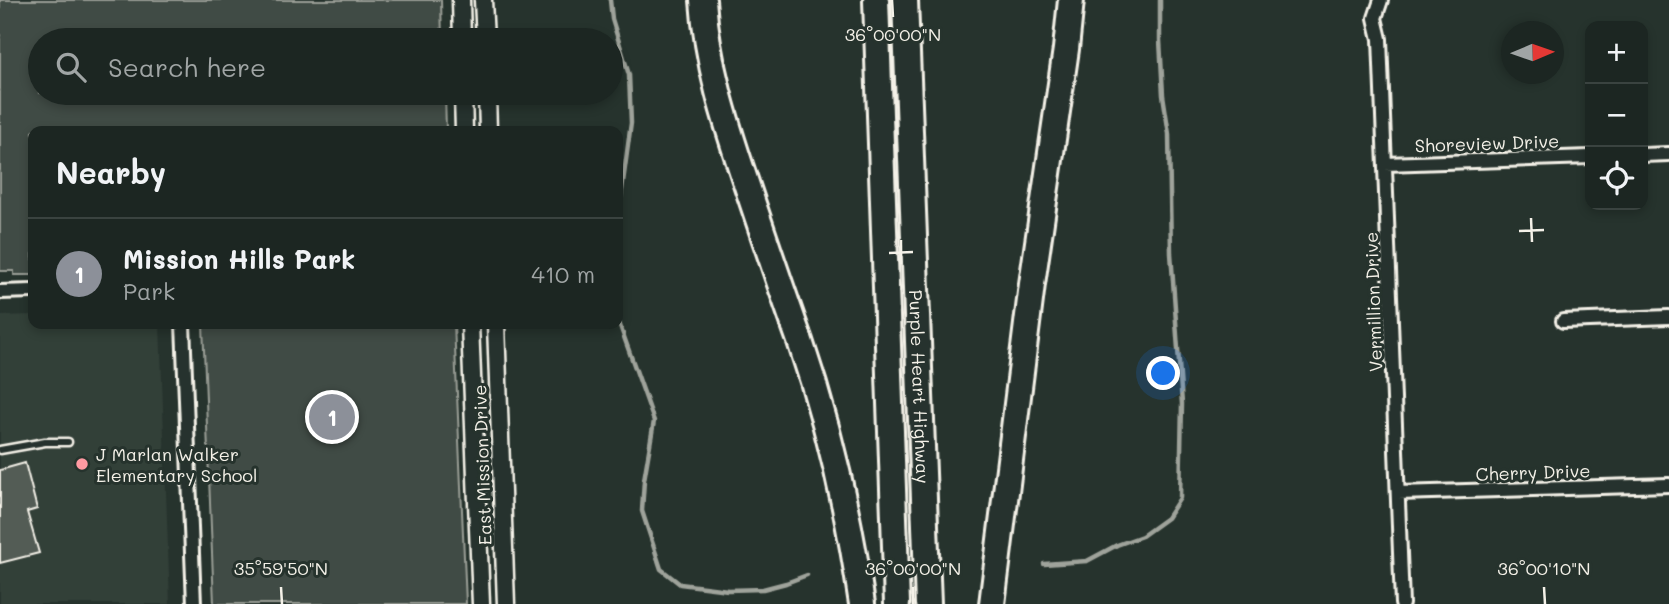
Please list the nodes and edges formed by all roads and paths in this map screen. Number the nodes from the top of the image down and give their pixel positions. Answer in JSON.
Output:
{"nodes":[{"id":1,"x":461,"y":0,"type":"edge"},
{"id":2,"x":483,"y":0,"type":"edge"},
{"id":3,"x":876,"y":0,"type":"edge"},
{"id":4,"x":905,"y":0,"type":"edge"},
{"id":5,"x":1381,"y":0,"type":"edge"},
{"id":6,"x":1070,"y":2,"type":"edge"},
{"id":7,"x":702,"y":8,"type":"edge"},
{"id":8,"x":462,"y":28,"type":"edge"},
{"id":9,"x":484,"y":28,"type":"edge"},
{"id":10,"x":463,"y":105,"type":"edge"},
{"id":11,"x":487,"y":105,"type":"edge"},
{"id":12,"x":464,"y":126,"type":"edge"},
{"id":13,"x":488,"y":126,"type":"edge"},
{"id":14,"x":1669,"y":154,"type":"edge"},
{"id":15,"x":1648,"y":155,"type":"edge"},
{"id":16,"x":1585,"y":157,"type":"edge"},
{"id":17,"x":1385,"y":164,"type":"junction"},
{"id":18,"x":28,"y":291,"type":"edge"},
{"id":19,"x":0,"y":292,"type":"edge"},
{"id":20,"x":1669,"y":317,"type":"edge"},
{"id":21,"x":1563,"y":321,"type":"dead end"},
{"id":22,"x":183,"y":329,"type":"edge"},
{"id":23,"x":470,"y":329,"type":"edge"},
{"id":24,"x":495,"y":329,"type":"edge"},
{"id":25,"x":68,"y":442,"type":"dead end"},
{"id":26,"x":0,"y":450,"type":"edge"},
{"id":27,"x":1669,"y":485,"type":"edge"},
{"id":28,"x":1398,"y":493,"type":"junction"},
{"id":29,"x":194,"y":604,"type":"edge"},
{"id":30,"x":481,"y":604,"type":"edge"},
{"id":31,"x":506,"y":604,"type":"edge"},
{"id":32,"x":862,"y":604,"type":"edge"},
{"id":33,"x":897,"y":604,"type":"edge"},
{"id":34,"x":928,"y":604,"type":"edge"},
{"id":35,"x":992,"y":604,"type":"edge"},
{"id":36,"x":1402,"y":604,"type":"edge"}],
"edges":[{"from":1,"to":8,"type":"street"},
{"from":2,"to":9,"type":"street"},
{"from":3,"to":33,"type":"highway","name":"Purple Heart Highway"},
{"from":4,"to":34,"type":"highway","name":"Purple Heart Highway"},
{"from":5,"to":17,"type":"street","name":"Vermillion Drive"},
{"from":6,"to":35,"type":"highway"},
{"from":7,"to":32,"type":"highway"},
{"from":10,"to":12,"type":"street"},
{"from":11,"to":13,"type":"street"},
{"from":14,"to":15,"type":"street"},
{"from":16,"to":17,"type":"street","name":"Shoreview Drive"},
{"from":17,"to":28,"type":"street","name":"Vermillion Drive"},
{"from":18,"to":19,"type":"street"},
{"from":20,"to":21,"type":"street"},
{"from":22,"to":29,"type":"street"},
{"from":23,"to":30,"type":"street","name":"East Mission Drive"},
{"from":24,"to":31,"type":"street","name":"East Mission Drive"},
{"from":25,"to":26,"type":"lane"},
{"from":27,"to":28,"type":"street","name":"Cherry Drive"},
{"from":28,"to":36,"type":"street","name":"Vermillion Drive"}]}
